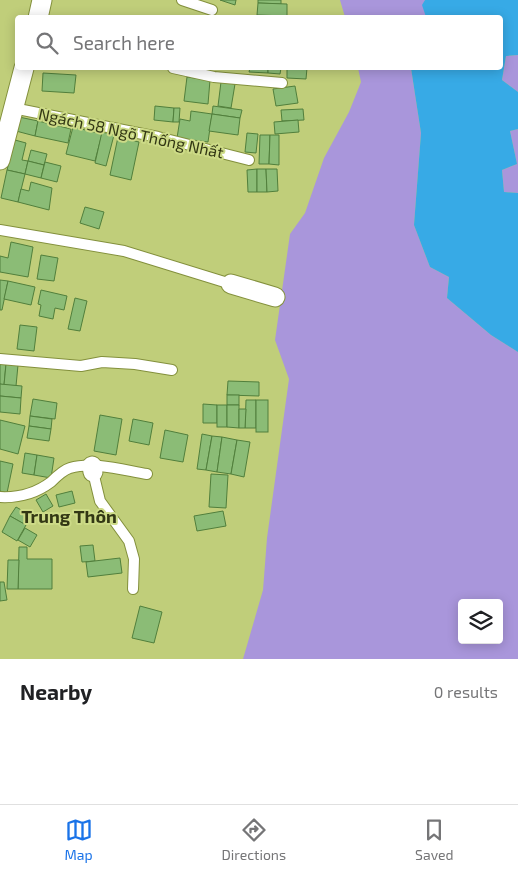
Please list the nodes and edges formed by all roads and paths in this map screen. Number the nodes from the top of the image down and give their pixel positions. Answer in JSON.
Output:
{"nodes":[{"id":1,"x":42,"y":0,"type":"edge"},
{"id":2,"x":182,"y":0,"type":"edge"},
{"id":3,"x":212,"y":10,"type":"dead end"},
{"id":4,"x":39,"y":15,"type":"edge"},
{"id":5,"x":23,"y":70,"type":"edge"},
{"id":6,"x":182,"y":70,"type":"edge"},
{"id":7,"x":282,"y":83,"type":"dead end"},
{"id":8,"x":13,"y":108,"type":"junction"},
{"id":9,"x":0,"y":160,"type":"edge"},
{"id":10,"x":248,"y":160,"type":"dead end"},
{"id":11,"x":0,"y":230,"type":"edge"},
{"id":12,"x":231,"y":284,"type":"joint"},
{"id":13,"x":275,"y":297,"type":"dead end"},
{"id":14,"x":0,"y":359,"type":"edge"},
{"id":15,"x":172,"y":370,"type":"dead end"},
{"id":16,"x":93,"y":469,"type":"junction"},
{"id":17,"x":147,"y":474,"type":"dead end"},
{"id":18,"x":0,"y":497,"type":"edge"},
{"id":19,"x":133,"y":589,"type":"dead end"}],
"edges":[{"from":1,"to":4,"type":"street"},
{"from":2,"to":3,"type":"lane"},
{"from":5,"to":8,"type":"street"},
{"from":6,"to":7,"type":"lane"},
{"from":8,"to":9,"type":"street"},
{"from":8,"to":10,"type":"lane","name":"Ngách 58 Ngõ Thống Nhất"},
{"from":11,"to":12,"type":"lane"},
{"from":12,"to":13,"type":"street"},
{"from":14,"to":15,"type":"lane"},
{"from":16,"to":17,"type":"lane"},
{"from":16,"to":18,"type":"lane"},
{"from":16,"to":19,"type":"lane"}]}
